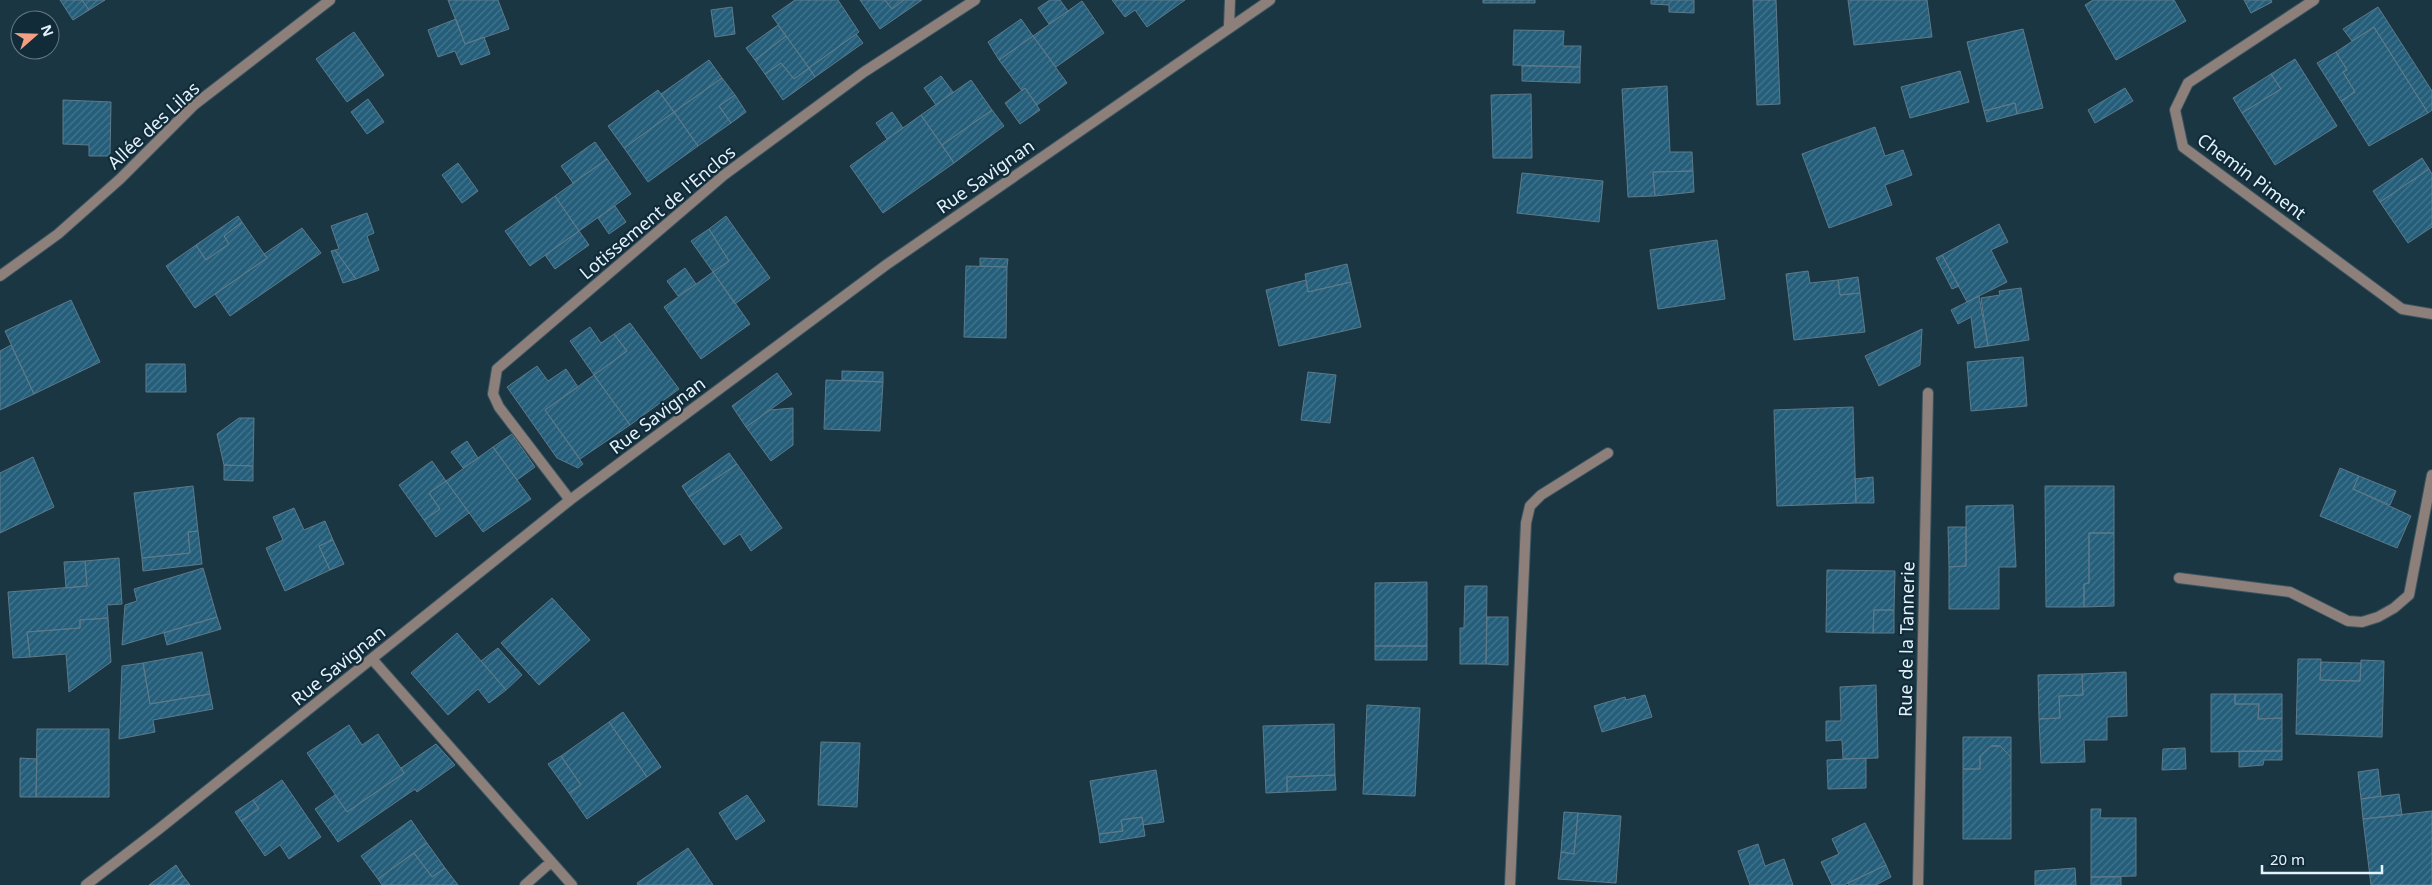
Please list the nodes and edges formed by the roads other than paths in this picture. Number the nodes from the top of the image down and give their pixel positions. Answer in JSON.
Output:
{"nodes":[{"id":1,"x":330,"y":0,"type":"edge"},
{"id":2,"x":975,"y":0,"type":"edge"},
{"id":3,"x":1230,"y":0,"type":"edge"},
{"id":4,"x":1270,"y":0,"type":"edge"},
{"id":5,"x":2314,"y":0,"type":"edge"},
{"id":6,"x":1229,"y":27,"type":"junction"},
{"id":7,"x":0,"y":276,"type":"edge"},
{"id":8,"x":2432,"y":314,"type":"edge"},
{"id":9,"x":1928,"y":393,"type":"dead end"},
{"id":10,"x":1608,"y":453,"type":"dead end"},
{"id":11,"x":2432,"y":475,"type":"edge"},
{"id":12,"x":570,"y":500,"type":"junction"},
{"id":13,"x":2179,"y":578,"type":"dead end"},
{"id":14,"x":372,"y":659,"type":"junction"},
{"id":15,"x":551,"y":862,"type":"junction"},
{"id":16,"x":86,"y":885,"type":"edge"},
{"id":17,"x":525,"y":885,"type":"edge"},
{"id":18,"x":572,"y":885,"type":"edge"},
{"id":19,"x":1510,"y":885,"type":"edge"},
{"id":20,"x":1918,"y":885,"type":"edge"}],
"edges":[{"from":1,"to":7,"type":"street","name":"Allée des Lilas"},
{"from":2,"to":12,"type":"street","name":"Lotissement de l'Enclos"},
{"from":3,"to":6,"type":"street"},
{"from":4,"to":6,"type":"street","name":"Rue Savignan"},
{"from":5,"to":8,"type":"street","name":"Chemin Piment"},
{"from":6,"to":12,"type":"street","name":"Rue Savignan"},
{"from":9,"to":20,"type":"street","name":"Rue de la Tannerie"},
{"from":10,"to":19,"type":"street"},
{"from":11,"to":13,"type":"street"},
{"from":12,"to":14,"type":"street","name":"Rue Savignan"},
{"from":14,"to":15,"type":"street"},
{"from":14,"to":16,"type":"street","name":"Rue Savignan"},
{"from":15,"to":17,"type":"street"},
{"from":15,"to":18,"type":"street"}]}
